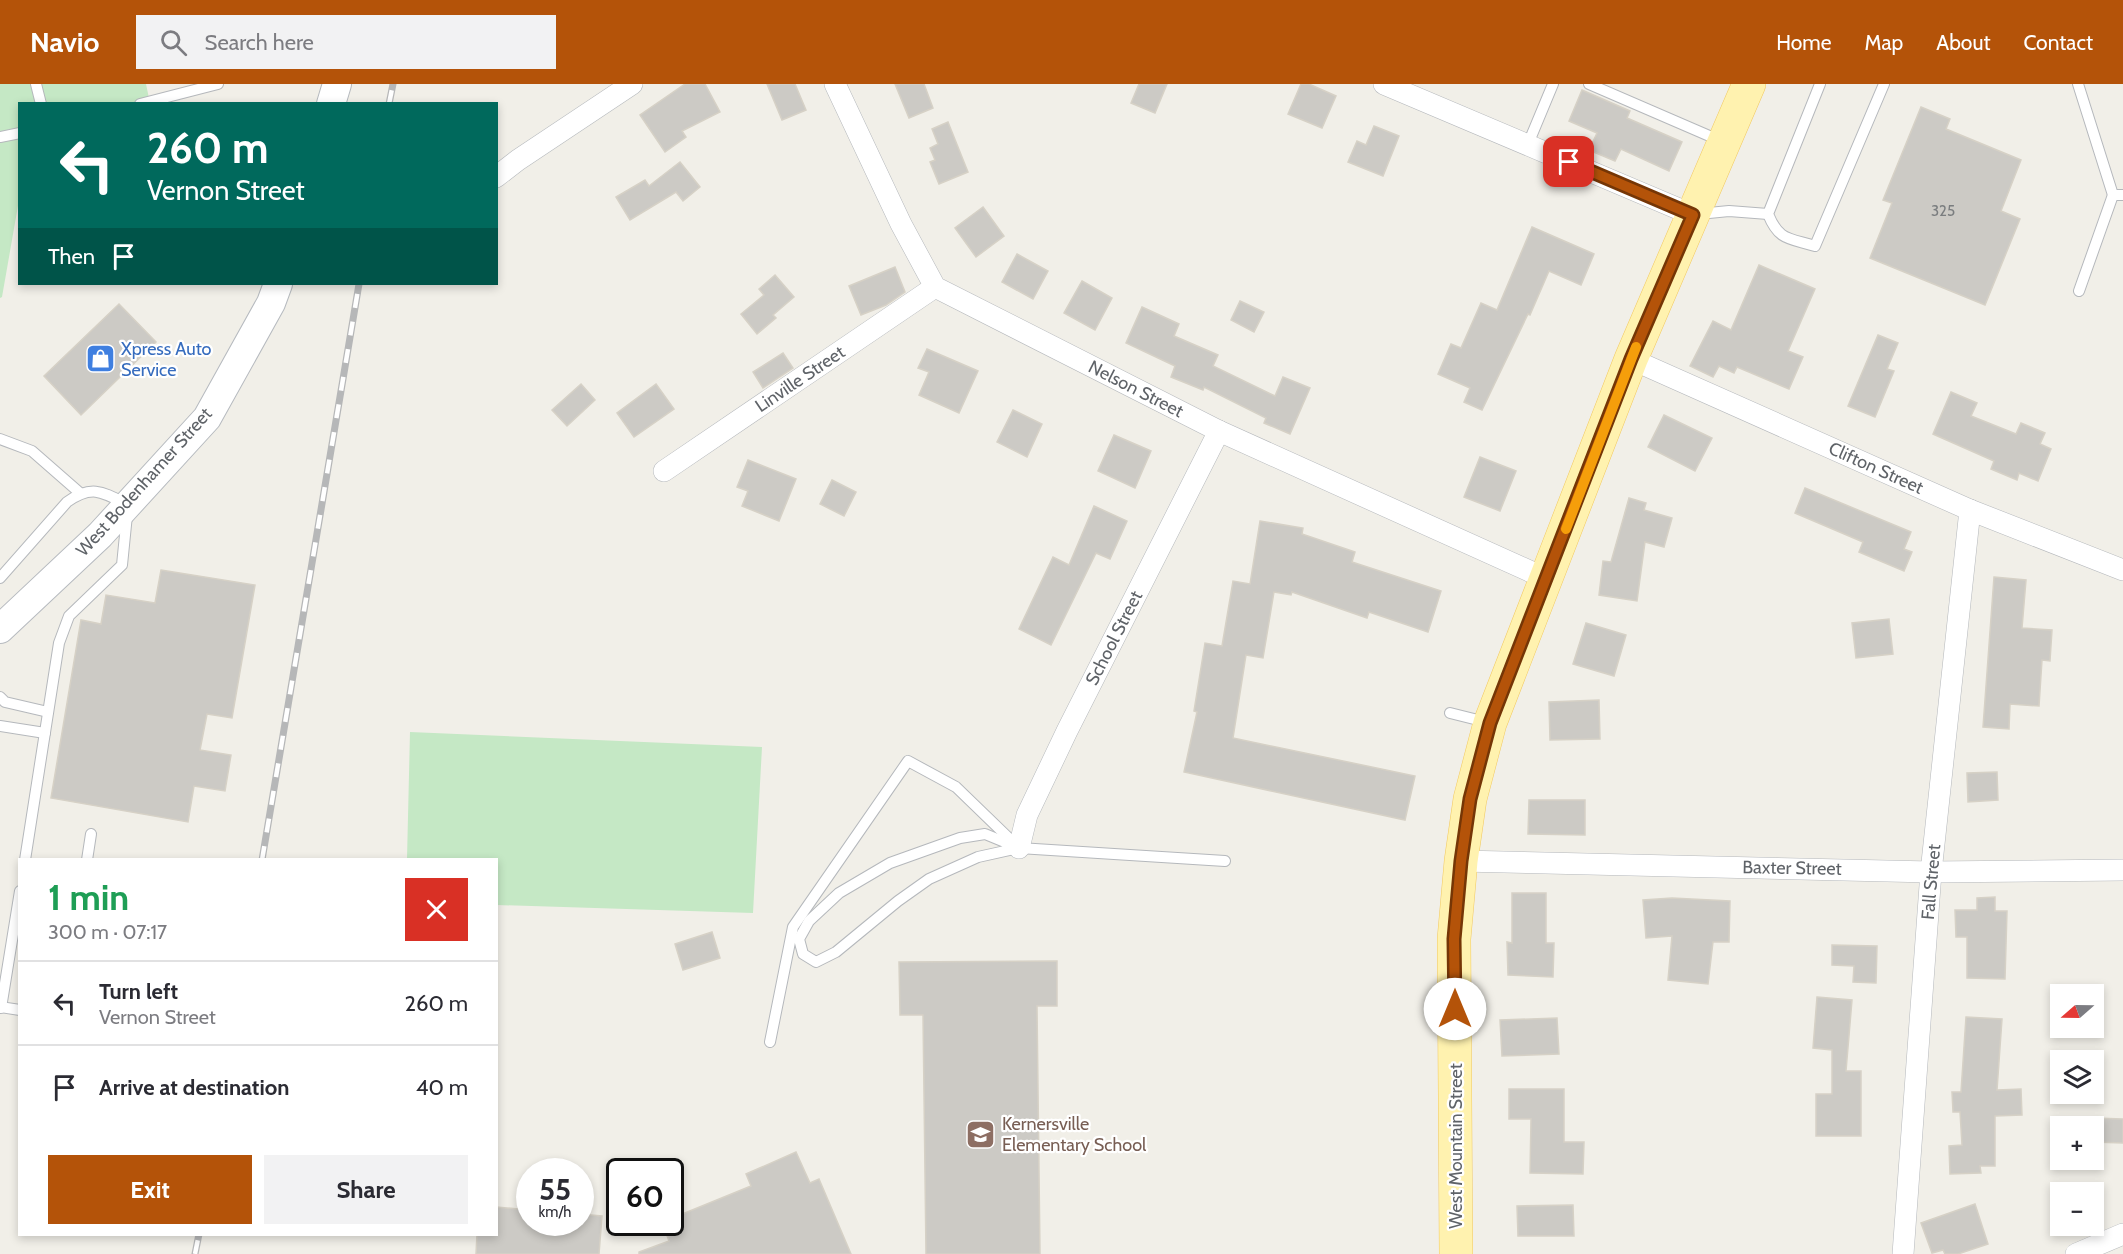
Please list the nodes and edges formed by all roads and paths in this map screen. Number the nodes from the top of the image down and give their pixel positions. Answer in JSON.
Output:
{"nodes":[{"id":1,"x":36,"y":84,"type":"edge"},
{"id":2,"x":218,"y":84,"type":"edge"},
{"id":3,"x":337,"y":84,"type":"edge"},
{"id":4,"x":632,"y":84,"type":"edge"},
{"id":5,"x":835,"y":84,"type":"edge"},
{"id":6,"x":1384,"y":84,"type":"edge"},
{"id":7,"x":1553,"y":84,"type":"edge"},
{"id":8,"x":1589,"y":84,"type":"edge"},
{"id":9,"x":1749,"y":84,"type":"edge"},
{"id":10,"x":1820,"y":84,"type":"edge"},
{"id":11,"x":1884,"y":84,"type":"edge"},
{"id":12,"x":2076,"y":85,"type":"edge"},
{"id":13,"x":40,"y":102,"type":"edge"},
{"id":14,"x":148,"y":102,"type":"edge"},
{"id":15,"x":332,"y":102,"type":"edge"},
{"id":16,"x":18,"y":133,"type":"edge"},
{"id":17,"x":0,"y":137,"type":"edge"},
{"id":18,"x":1724,"y":143,"type":"junction"},
{"id":19,"x":1528,"y":144,"type":"junction"},
{"id":20,"x":498,"y":175,"type":"edge"},
{"id":21,"x":2118,"y":195,"type":"edge"},
{"id":22,"x":1768,"y":214,"type":"junction"},
{"id":23,"x":1693,"y":215,"type":"junction"},
{"id":24,"x":278,"y":285,"type":"edge"},
{"id":25,"x":935,"y":287,"type":"junction"},
{"id":26,"x":2079,"y":291,"type":"dead end"},
{"id":27,"x":1631,"y":359,"type":"junction"},
{"id":28,"x":1219,"y":431,"type":"junction"},
{"id":29,"x":0,"y":439,"type":"edge"},
{"id":30,"x":664,"y":471,"type":"dead end"},
{"id":31,"x":80,"y":493,"type":"junction"},
{"id":32,"x":128,"y":505,"type":"junction"},
{"id":33,"x":1970,"y":510,"type":"junction"},
{"id":34,"x":2123,"y":570,"type":"edge"},
{"id":35,"x":0,"y":578,"type":"edge"},
{"id":36,"x":1547,"y":579,"type":"junction"},
{"id":37,"x":0,"y":629,"type":"edge"},
{"id":38,"x":0,"y":697,"type":"edge"},
{"id":39,"x":48,"y":712,"type":"junction"},
{"id":40,"x":1450,"y":713,"type":"dead end"},
{"id":41,"x":1490,"y":723,"type":"junction"},
{"id":42,"x":0,"y":726,"type":"edge"},
{"id":43,"x":45,"y":733,"type":"junction"},
{"id":44,"x":91,"y":834,"type":"dead end"},
{"id":45,"x":1019,"y":848,"type":"junction"},
{"id":46,"x":24,"y":858,"type":"edge"},
{"id":47,"x":87,"y":858,"type":"edge"},
{"id":48,"x":1225,"y":861,"type":"dead end"},
{"id":49,"x":1461,"y":861,"type":"junction"},
{"id":50,"x":2123,"y":870,"type":"edge"},
{"id":51,"x":1931,"y":872,"type":"junction"},
{"id":52,"x":18,"y":903,"type":"edge"},
{"id":53,"x":0,"y":1008,"type":"edge"},
{"id":54,"x":18,"y":1010,"type":"edge"},
{"id":55,"x":770,"y":1042,"type":"dead end"},
{"id":56,"x":2123,"y":1234,"type":"edge"},
{"id":57,"x":1456,"y":1254,"type":"edge"},
{"id":58,"x":1903,"y":1254,"type":"edge"},
{"id":59,"x":2076,"y":1254,"type":"edge"}],
"edges":[{"from":1,"to":13,"type":"lane"},
{"from":2,"to":14,"type":"lane"},
{"from":3,"to":15,"type":"main road"},
{"from":4,"to":20,"type":"street"},
{"from":5,"to":25,"type":"street"},
{"from":6,"to":19,"type":"street"},
{"from":7,"to":19,"type":"lane"},
{"from":8,"to":18,"type":"lane"},
{"from":9,"to":18,"type":"main road","name":"West Mountain Street"},
{"from":10,"to":22,"type":"lane"},
{"from":11,"to":22,"type":"lane"},
{"from":12,"to":21,"type":"lane"},
{"from":16,"to":17,"type":"lane"},
{"from":18,"to":23,"type":"main road","name":"West Mountain Street"},
{"from":19,"to":23,"type":"street"},
{"from":21,"to":26,"type":"lane"},
{"from":22,"to":23,"type":"lane"},
{"from":23,"to":27,"type":"main road","name":"West Mountain Street"},
{"from":24,"to":32,"type":"main road","name":"West Bodenhamer Street"},
{"from":25,"to":28,"type":"street","name":"Nelson Street"},
{"from":25,"to":30,"type":"street","name":"Linville Street"},
{"from":27,"to":33,"type":"street","name":"Clifton Street"},
{"from":27,"to":36,"type":"main road","name":"West Mountain Street"},
{"from":28,"to":36,"type":"street","name":"Nelson Street"},
{"from":28,"to":45,"type":"street","name":"School Street"},
{"from":29,"to":31,"type":"lane"},
{"from":31,"to":32,"type":"lane"},
{"from":31,"to":35,"type":"lane"},
{"from":32,"to":37,"type":"main road","name":"West Bodenhamer Street"},
{"from":32,"to":39,"type":"lane"},
{"from":33,"to":34,"type":"street","name":"Clifton Street"},
{"from":33,"to":51,"type":"street","name":"Fall Street"},
{"from":36,"to":41,"type":"main road","name":"West Mountain Street"},
{"from":38,"to":39,"type":"lane"},
{"from":39,"to":43,"type":"lane"},
{"from":40,"to":41,"type":"lane"},
{"from":41,"to":49,"type":"main road","name":"West Mountain Street"},
{"from":42,"to":43,"type":"lane"},
{"from":43,"to":46,"type":"lane"},
{"from":44,"to":47,"type":"lane"},
{"from":45,"to":45,"type":"lane"},
{"from":45,"to":48,"type":"lane"},
{"from":45,"to":55,"type":"lane"},
{"from":49,"to":51,"type":"street","name":"Baxter Street"},
{"from":49,"to":57,"type":"main road","name":"West Mountain Street"},
{"from":50,"to":51,"type":"street","name":"Baxter Street"},
{"from":51,"to":58,"type":"street","name":"Fall Street"},
{"from":52,"to":53,"type":"lane"},
{"from":53,"to":54,"type":"lane"},
{"from":56,"to":59,"type":"street"}]}
